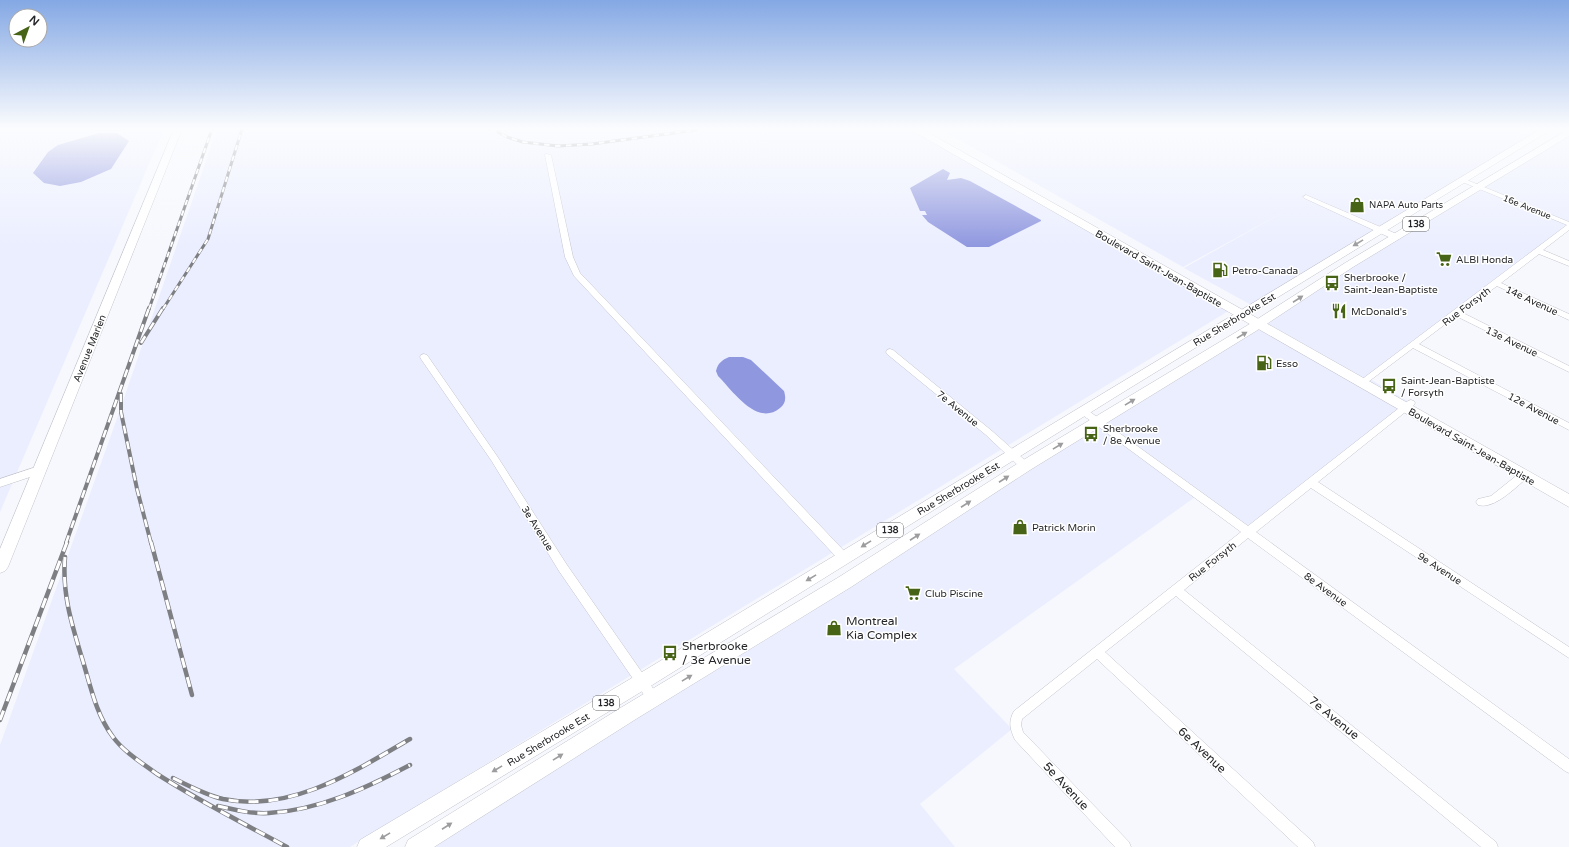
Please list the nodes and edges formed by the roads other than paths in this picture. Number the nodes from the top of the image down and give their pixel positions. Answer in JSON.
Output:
{"nodes":[{"id":1,"x":162,"y":169,"type":"edge"},
{"id":2,"x":551,"y":169,"type":"edge"},
{"id":3,"x":994,"y":169,"type":"edge"},
{"id":4,"x":1481,"y":169,"type":"edge"},
{"id":5,"x":1509,"y":169,"type":"edge"},
{"id":6,"x":1462,"y":180,"type":"junction"},
{"id":7,"x":1479,"y":187,"type":"junction"},
{"id":8,"x":1437,"y":195,"type":"junction"},
{"id":9,"x":1306,"y":196,"type":"dead end"},
{"id":10,"x":1453,"y":202,"type":"junction"},
{"id":11,"x":1413,"y":210,"type":"junction"},
{"id":12,"x":1428,"y":217,"type":"junction"},
{"id":13,"x":1569,"y":224,"type":"edge"},
{"id":14,"x":1569,"y":227,"type":"edge"},
{"id":15,"x":1380,"y":230,"type":"junction"},
{"id":16,"x":1396,"y":237,"type":"junction"},
{"id":17,"x":1538,"y":251,"type":"junction"},
{"id":18,"x":1334,"y":258,"type":"junction"},
{"id":19,"x":1569,"y":264,"type":"edge"},
{"id":20,"x":1349,"y":266,"type":"junction"},
{"id":21,"x":1496,"y":283,"type":"junction"},
{"id":22,"x":1244,"y":313,"type":"junction"},
{"id":23,"x":1456,"y":313,"type":"junction"},
{"id":24,"x":1569,"y":317,"type":"edge"},
{"id":25,"x":1262,"y":322,"type":"junction"},
{"id":26,"x":1413,"y":345,"type":"junction"},
{"id":27,"x":890,"y":352,"type":"dead end"},
{"id":28,"x":424,"y":357,"type":"dead end"},
{"id":29,"x":1159,"y":364,"type":"junction"},
{"id":30,"x":1569,"y":369,"type":"edge"},
{"id":31,"x":1175,"y":375,"type":"junction"},
{"id":32,"x":1364,"y":380,"type":"junction"},
{"id":33,"x":1408,"y":405,"type":"junction"},
{"id":34,"x":1083,"y":411,"type":"junction"},
{"id":35,"x":1097,"y":422,"type":"junction"},
{"id":36,"x":1569,"y":426,"type":"edge"},
{"id":37,"x":1012,"y":455,"type":"junction"},
{"id":38,"x":1025,"y":466,"type":"junction"},
{"id":39,"x":39,"y":470,"type":"junction"},
{"id":40,"x":1527,"y":473,"type":"junction"},
{"id":41,"x":968,"y":482,"type":"junction"},
{"id":42,"x":0,"y":483,"type":"edge"},
{"id":43,"x":1312,"y":483,"type":"junction"},
{"id":44,"x":984,"y":492,"type":"junction"},
{"id":45,"x":1569,"y":492,"type":"edge"},
{"id":46,"x":1569,"y":501,"type":"edge"},
{"id":47,"x":936,"y":502,"type":"junction"},
{"id":48,"x":1481,"y":502,"type":"dead end"},
{"id":49,"x":949,"y":515,"type":"junction"},
{"id":50,"x":1249,"y":533,"type":"junction"},
{"id":51,"x":844,"y":558,"type":"junction"},
{"id":52,"x":0,"y":567,"type":"edge"},
{"id":53,"x":859,"y":573,"type":"junction"},
{"id":54,"x":1176,"y":590,"type":"junction"},
{"id":55,"x":1097,"y":652,"type":"junction"},
{"id":56,"x":1569,"y":653,"type":"edge"},
{"id":57,"x":643,"y":681,"type":"junction"},
{"id":58,"x":653,"y":698,"type":"junction"},
{"id":59,"x":1015,"y":721,"type":"joint"},
{"id":60,"x":1569,"y":767,"type":"edge"},
{"id":61,"x":368,"y":847,"type":"edge"},
{"id":62,"x":414,"y":847,"type":"edge"},
{"id":63,"x":1124,"y":847,"type":"edge"},
{"id":64,"x":1308,"y":847,"type":"edge"},
{"id":65,"x":1492,"y":847,"type":"edge"}],
"edges":[{"from":1,"to":39,"type":"main road","name":"Avenue Marien"},
{"from":2,"to":51,"type":"street"},
{"from":3,"to":22,"type":"main road","name":"Boulevard Saint-Jean-Baptiste"},
{"from":4,"to":6,"type":"main road","name":"Rue Sherbrooke Est","number":"138"},
{"from":5,"to":7,"type":"main road","name":"Rue Sherbrooke Est","number":"138"},
{"from":6,"to":7,"type":"street","name":"16e Avenue"},
{"from":6,"to":8,"type":"main road","name":"Rue Sherbrooke Est","number":"138"},
{"from":7,"to":10,"type":"main road","name":"Rue Sherbrooke Est","number":"138"},
{"from":7,"to":13,"type":"street","name":"16e Avenue"},
{"from":8,"to":10,"type":"main road"},
{"from":8,"to":11,"type":"main road","name":"Rue Sherbrooke Est","number":"138"},
{"from":9,"to":15,"type":"street"},
{"from":10,"to":12,"type":"main road","name":"Rue Sherbrooke Est","number":"138"},
{"from":11,"to":12,"type":"main road"},
{"from":11,"to":15,"type":"main road","name":"Rue Sherbrooke Est","number":"138"},
{"from":12,"to":16,"type":"main road","name":"Rue Sherbrooke Est","number":"138"},
{"from":14,"to":17,"type":"street","name":"Rue Forsyth"},
{"from":15,"to":16,"type":"street"},
{"from":15,"to":18,"type":"main road","name":"Rue Sherbrooke Est","number":"138","one_way":true},
{"from":16,"to":20,"type":"main road","name":"Rue Sherbrooke Est","number":"138"},
{"from":17,"to":19,"type":"street"},
{"from":17,"to":21,"type":"street","name":"Rue Forsyth"},
{"from":18,"to":20,"type":"main road"},
{"from":18,"to":22,"type":"main road","name":"Rue Sherbrooke Est","number":"138"},
{"from":25,"to":20,"type":"main road","name":"Rue Sherbrooke Est","number":"138","one_way":true},
{"from":21,"to":23,"type":"street","name":"Rue Forsyth"},
{"from":21,"to":24,"type":"street","name":"14e Avenue"},
{"from":22,"to":25,"type":"main road","name":"Boulevard Saint-Jean-Baptiste"},
{"from":22,"to":29,"type":"main road","name":"Rue Sherbrooke Est","number":"138"},
{"from":23,"to":26,"type":"street","name":"Rue Forsyth"},
{"from":23,"to":30,"type":"street","name":"13e Avenue"},
{"from":31,"to":25,"type":"main road","name":"Rue Sherbrooke Est","number":"138","one_way":true},
{"from":25,"to":32,"type":"main road","name":"Boulevard Saint-Jean-Baptiste"},
{"from":26,"to":32,"type":"street","name":"Rue Forsyth"},
{"from":26,"to":36,"type":"street","name":"12e Avenue"},
{"from":27,"to":37,"type":"street","name":"7e Avenue"},
{"from":28,"to":57,"type":"street","name":"3e Avenue"},
{"from":29,"to":31,"type":"main road"},
{"from":29,"to":34,"type":"main road","name":"Rue Sherbrooke Est","number":"138"},
{"from":35,"to":31,"type":"main road","name":"Rue Sherbrooke Est","number":"138","one_way":true},
{"from":32,"to":33,"type":"main road","name":"Boulevard Saint-Jean-Baptiste"},
{"from":33,"to":40,"type":"main road","name":"Boulevard Saint-Jean-Baptiste"},
{"from":33,"to":43,"type":"street","name":"Rue Forsyth"},
{"from":34,"to":35,"type":"street","name":"8e Avenue"},
{"from":34,"to":37,"type":"main road","name":"Rue Sherbrooke Est","number":"138"},
{"from":38,"to":35,"type":"main road","name":"Rue Sherbrooke Est","number":"138","one_way":true},
{"from":35,"to":50,"type":"street","name":"8e Avenue"},
{"from":37,"to":38,"type":"street","name":"7e Avenue"},
{"from":37,"to":41,"type":"main road","name":"Rue Sherbrooke Est","number":"138"},
{"from":44,"to":38,"type":"main road","name":"Rue Sherbrooke Est","number":"138","one_way":true},
{"from":39,"to":42,"type":"street"},
{"from":39,"to":52,"type":"main road","name":"Avenue Marien"},
{"from":40,"to":45,"type":"main road","name":"Boulevard Saint-Jean-Baptiste"},
{"from":40,"to":46,"type":"main road","name":"Boulevard Saint-Jean-Baptiste"},
{"from":40,"to":48,"type":"street"},
{"from":41,"to":44,"type":"main road"},
{"from":41,"to":47,"type":"main road","name":"Rue Sherbrooke Est","number":"138"},
{"from":43,"to":50,"type":"street","name":"Rue Forsyth"},
{"from":43,"to":56,"type":"street","name":"9e Avenue"},
{"from":49,"to":44,"type":"main road","name":"Rue Sherbrooke Est","number":"138","one_way":true},
{"from":47,"to":49,"type":"main road"},
{"from":47,"to":51,"type":"main road","name":"Rue Sherbrooke Est","number":"138","one_way":true},
{"from":53,"to":49,"type":"main road","name":"Rue Sherbrooke Est","number":"138","one_way":true},
{"from":50,"to":54,"type":"street","name":"Rue Forsyth"},
{"from":50,"to":60,"type":"street","name":"8e Avenue"},
{"from":51,"to":53,"type":"main road"},
{"from":51,"to":57,"type":"main road","name":"Rue Sherbrooke Est","number":"138","one_way":true},
{"from":58,"to":53,"type":"main road","name":"Rue Sherbrooke Est","number":"138","one_way":true},
{"from":54,"to":55,"type":"street","name":"Rue Forsyth"},
{"from":54,"to":65,"type":"street","name":"7e Avenue"},
{"from":55,"to":59,"type":"street","name":"Rue Forsyth"},
{"from":55,"to":64,"type":"street","name":"6e Avenue"},
{"from":57,"to":58,"type":"street","name":"3e Avenue"},
{"from":57,"to":61,"type":"main road","name":"Rue Sherbrooke Est","number":"138","one_way":true},
{"from":62,"to":58,"type":"main road","name":"Rue Sherbrooke Est","number":"138","one_way":true},
{"from":59,"to":63,"type":"street","name":"5e Avenue"}]}
